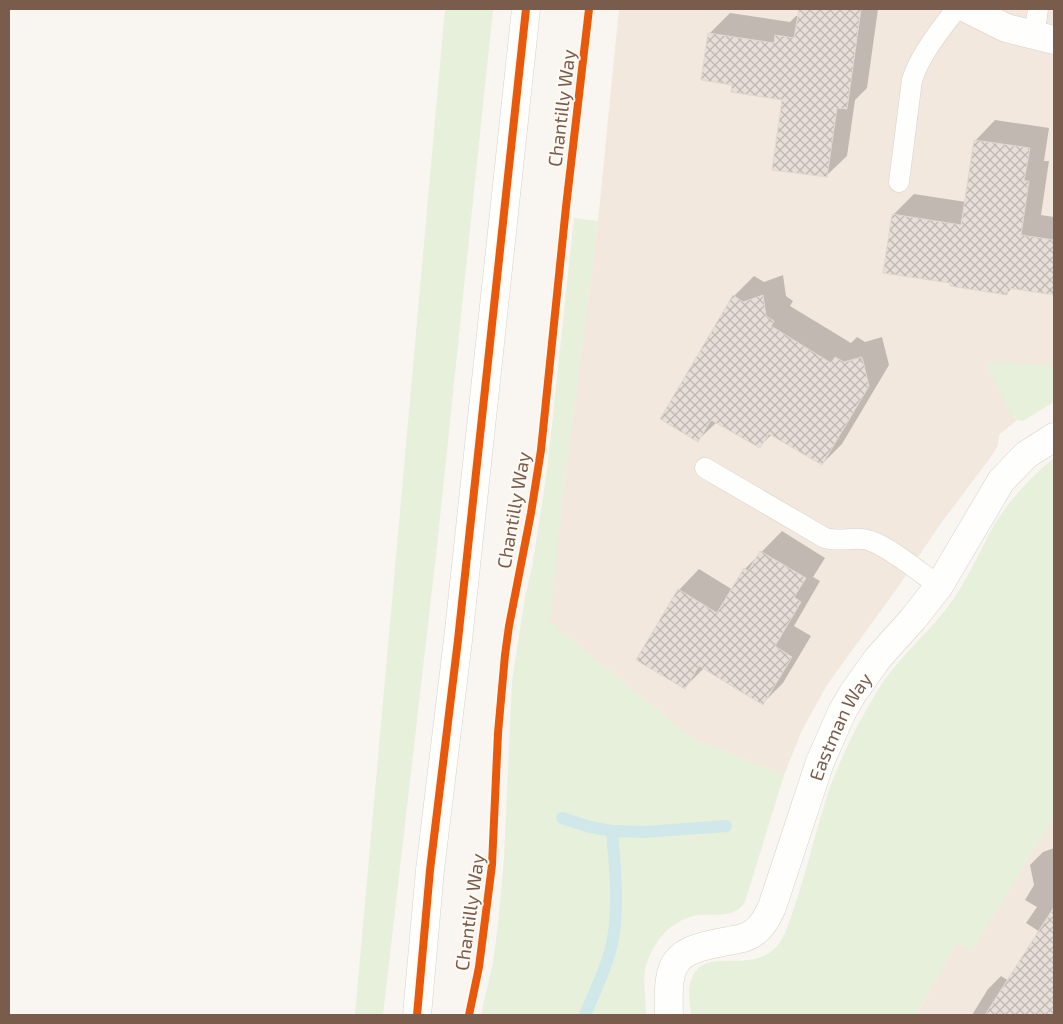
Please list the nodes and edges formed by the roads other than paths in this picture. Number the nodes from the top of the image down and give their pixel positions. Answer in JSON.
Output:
{"nodes":[{"id":1,"x":526,"y":9,"type":"edge"},
{"id":2,"x":956,"y":9,"type":"edge"},
{"id":3,"x":968,"y":9,"type":"edge"},
{"id":4,"x":1038,"y":9,"type":"edge"},
{"id":5,"x":1044,"y":38,"type":"edge"},
{"id":6,"x":899,"y":182,"type":"dead end"},
{"id":7,"x":1054,"y":437,"type":"edge"},
{"id":8,"x":705,"y":468,"type":"dead end"},
{"id":9,"x":939,"y":586,"type":"junction"},
{"id":10,"x":417,"y":1015,"type":"edge"},
{"id":11,"x":669,"y":1015,"type":"edge"}],
"edges":[{"from":1,"to":10,"type":"street","name":"Chantilly Way"},
{"from":2,"to":6,"type":"lane"},
{"from":3,"to":5,"type":"street"},
{"from":4,"to":5,"type":"lane"},
{"from":7,"to":9,"type":"street","name":"Eastman Way"},
{"from":8,"to":9,"type":"lane"},
{"from":9,"to":11,"type":"street","name":"Eastman Way"}]}
